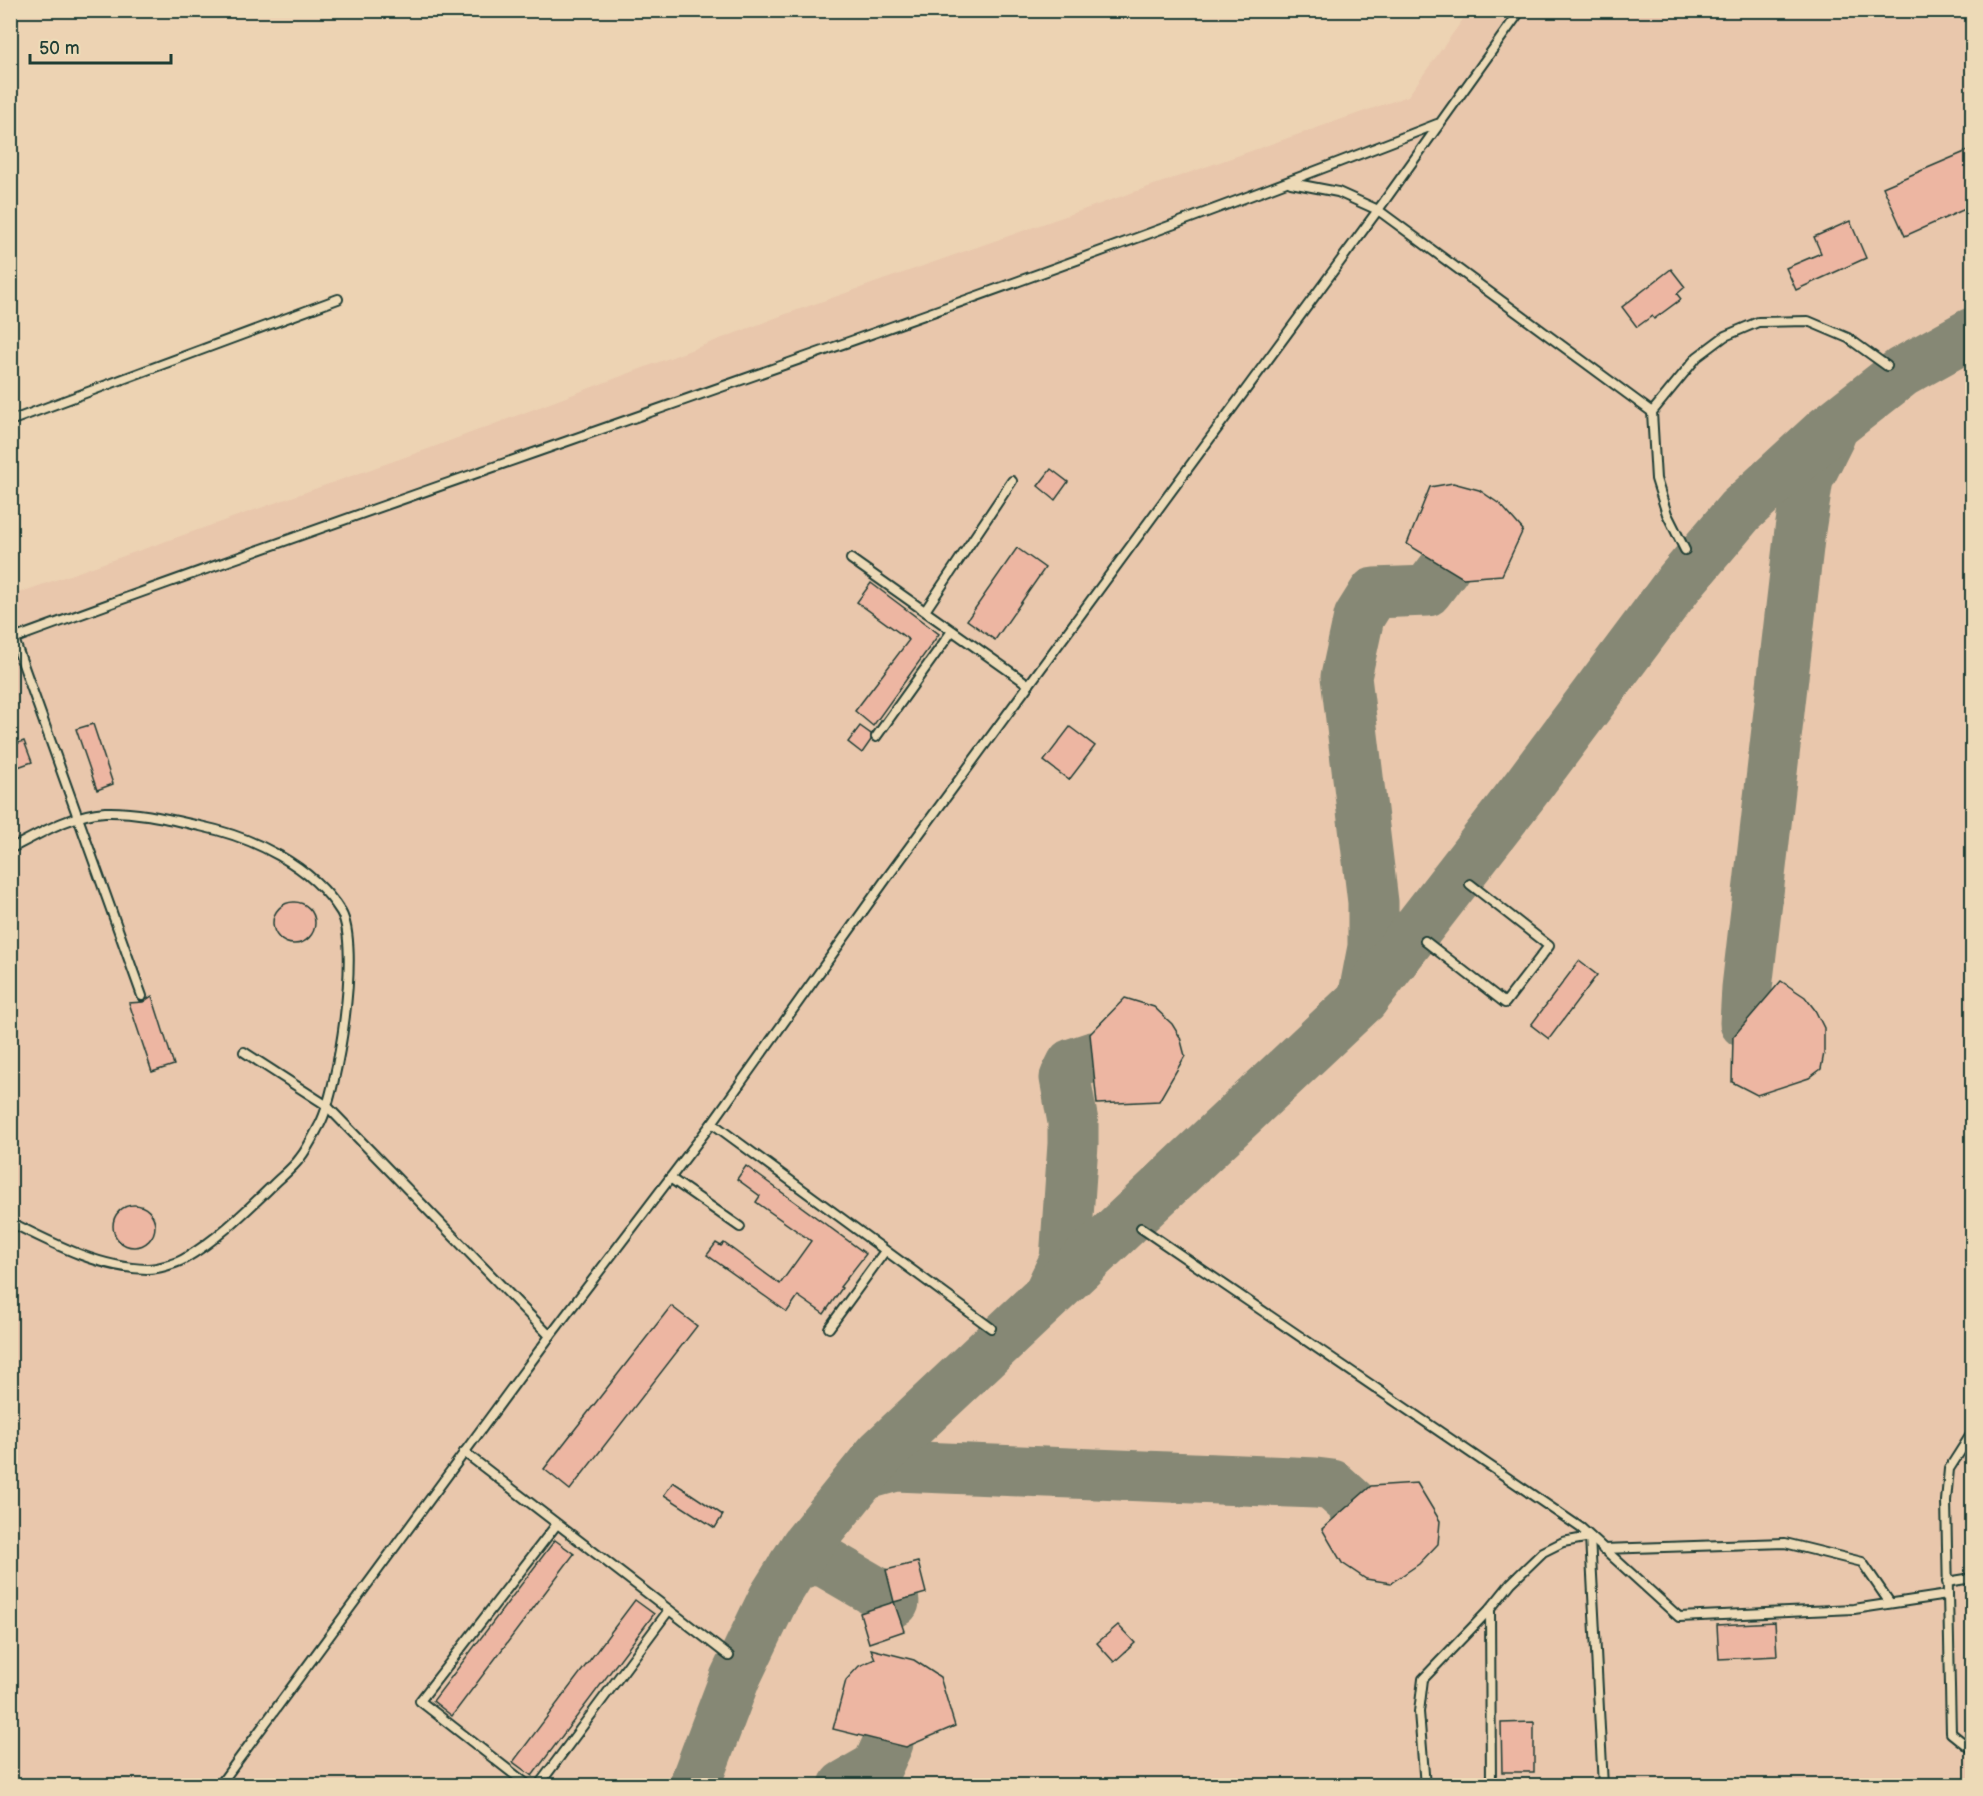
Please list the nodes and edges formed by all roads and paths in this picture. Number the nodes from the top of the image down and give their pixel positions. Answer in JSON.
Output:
{"nodes":[{"id":1,"x":1521,"y":10,"type":"edge"},
{"id":2,"x":1438,"y":124,"type":"junction"},
{"id":3,"x":1289,"y":182,"type":"junction"},
{"id":4,"x":1378,"y":210,"type":"junction"},
{"id":5,"x":338,"y":299,"type":"dead end"},
{"id":6,"x":1887,"y":366,"type":"dead end"},
{"id":7,"x":1652,"y":412,"type":"junction"},
{"id":8,"x":10,"y":421,"type":"edge"},
{"id":9,"x":1012,"y":481,"type":"dead end"},
{"id":10,"x":1685,"y":550,"type":"dead end"},
{"id":11,"x":851,"y":559,"type":"dead end"},
{"id":12,"x":925,"y":611,"type":"junction"},
{"id":13,"x":952,"y":631,"type":"junction"},
{"id":14,"x":12,"y":639,"type":"edge"},
{"id":15,"x":1029,"y":686,"type":"junction"},
{"id":16,"x":876,"y":737,"type":"dead end"},
{"id":17,"x":79,"y":819,"type":"junction"},
{"id":18,"x":10,"y":849,"type":"edge"},
{"id":19,"x":1470,"y":884,"type":"dead end"},
{"id":20,"x":1425,"y":941,"type":"dead end"},
{"id":21,"x":142,"y":996,"type":"dead end"},
{"id":22,"x":244,"y":1052,"type":"dead end"},
{"id":23,"x":326,"y":1105,"type":"junction"},
{"id":24,"x":712,"y":1123,"type":"junction"},
{"id":25,"x":670,"y":1178,"type":"junction"},
{"id":26,"x":10,"y":1222,"type":"edge"},
{"id":27,"x":740,"y":1227,"type":"dead end"},
{"id":28,"x":1141,"y":1228,"type":"dead end"},
{"id":29,"x":885,"y":1251,"type":"junction"},
{"id":30,"x":829,"y":1328,"type":"dead end"},
{"id":31,"x":991,"y":1328,"type":"dead end"},
{"id":32,"x":549,"y":1336,"type":"junction"},
{"id":33,"x":1972,"y":1433,"type":"edge"},
{"id":34,"x":464,"y":1452,"type":"junction"},
{"id":35,"x":557,"y":1524,"type":"junction"},
{"id":36,"x":1590,"y":1537,"type":"junction"},
{"id":37,"x":1603,"y":1549,"type":"junction"},
{"id":38,"x":1972,"y":1578,"type":"edge"},
{"id":39,"x":1947,"y":1582,"type":"junction"},
{"id":40,"x":1947,"y":1595,"type":"junction"},
{"id":41,"x":1890,"y":1603,"type":"junction"},
{"id":42,"x":1490,"y":1609,"type":"junction"},
{"id":43,"x":669,"y":1610,"type":"junction"},
{"id":44,"x":729,"y":1656,"type":"dead end"},
{"id":45,"x":1972,"y":1750,"type":"edge"},
{"id":46,"x":219,"y":1785,"type":"edge"},
{"id":47,"x":529,"y":1785,"type":"edge"},
{"id":48,"x":538,"y":1785,"type":"edge"},
{"id":49,"x":1425,"y":1785,"type":"edge"},
{"id":50,"x":1491,"y":1785,"type":"edge"},
{"id":51,"x":1603,"y":1785,"type":"edge"}],
"edges":[{"from":1,"to":2,"type":"lane"},
{"from":2,"to":3,"type":"lane"},
{"from":2,"to":4,"type":"lane"},
{"from":3,"to":4,"type":"lane"},
{"from":3,"to":14,"type":"lane"},
{"from":4,"to":7,"type":"lane"},
{"from":4,"to":15,"type":"lane"},
{"from":5,"to":8,"type":"lane"},
{"from":6,"to":7,"type":"lane"},
{"from":7,"to":10,"type":"lane"},
{"from":9,"to":12,"type":"lane"},
{"from":11,"to":12,"type":"lane"},
{"from":12,"to":13,"type":"lane"},
{"from":13,"to":15,"type":"lane"},
{"from":13,"to":16,"type":"lane"},
{"from":14,"to":17,"type":"lane"},
{"from":15,"to":24,"type":"lane"},
{"from":17,"to":18,"type":"lane"},
{"from":17,"to":21,"type":"lane"},
{"from":17,"to":23,"type":"lane"},
{"from":19,"to":20,"type":"lane"},
{"from":22,"to":23,"type":"lane"},
{"from":23,"to":26,"type":"lane"},
{"from":23,"to":32,"type":"lane"},
{"from":24,"to":25,"type":"lane"},
{"from":24,"to":29,"type":"lane"},
{"from":25,"to":27,"type":"lane"},
{"from":25,"to":32,"type":"lane"},
{"from":28,"to":36,"type":"lane"},
{"from":29,"to":30,"type":"lane"},
{"from":29,"to":31,"type":"lane"},
{"from":32,"to":34,"type":"lane"},
{"from":33,"to":39,"type":"lane"},
{"from":34,"to":35,"type":"lane"},
{"from":34,"to":46,"type":"lane"},
{"from":35,"to":43,"type":"lane"},
{"from":35,"to":47,"type":"lane"},
{"from":36,"to":37,"type":"lane"},
{"from":36,"to":42,"type":"lane"},
{"from":36,"to":51,"type":"lane"},
{"from":37,"to":41,"type":"lane"},
{"from":37,"to":41,"type":"lane"},
{"from":38,"to":39,"type":"lane"},
{"from":39,"to":40,"type":"lane"},
{"from":40,"to":41,"type":"lane"},
{"from":40,"to":45,"type":"lane"},
{"from":42,"to":49,"type":"lane"},
{"from":42,"to":50,"type":"lane"},
{"from":43,"to":44,"type":"lane"},
{"from":43,"to":48,"type":"lane"}]}
